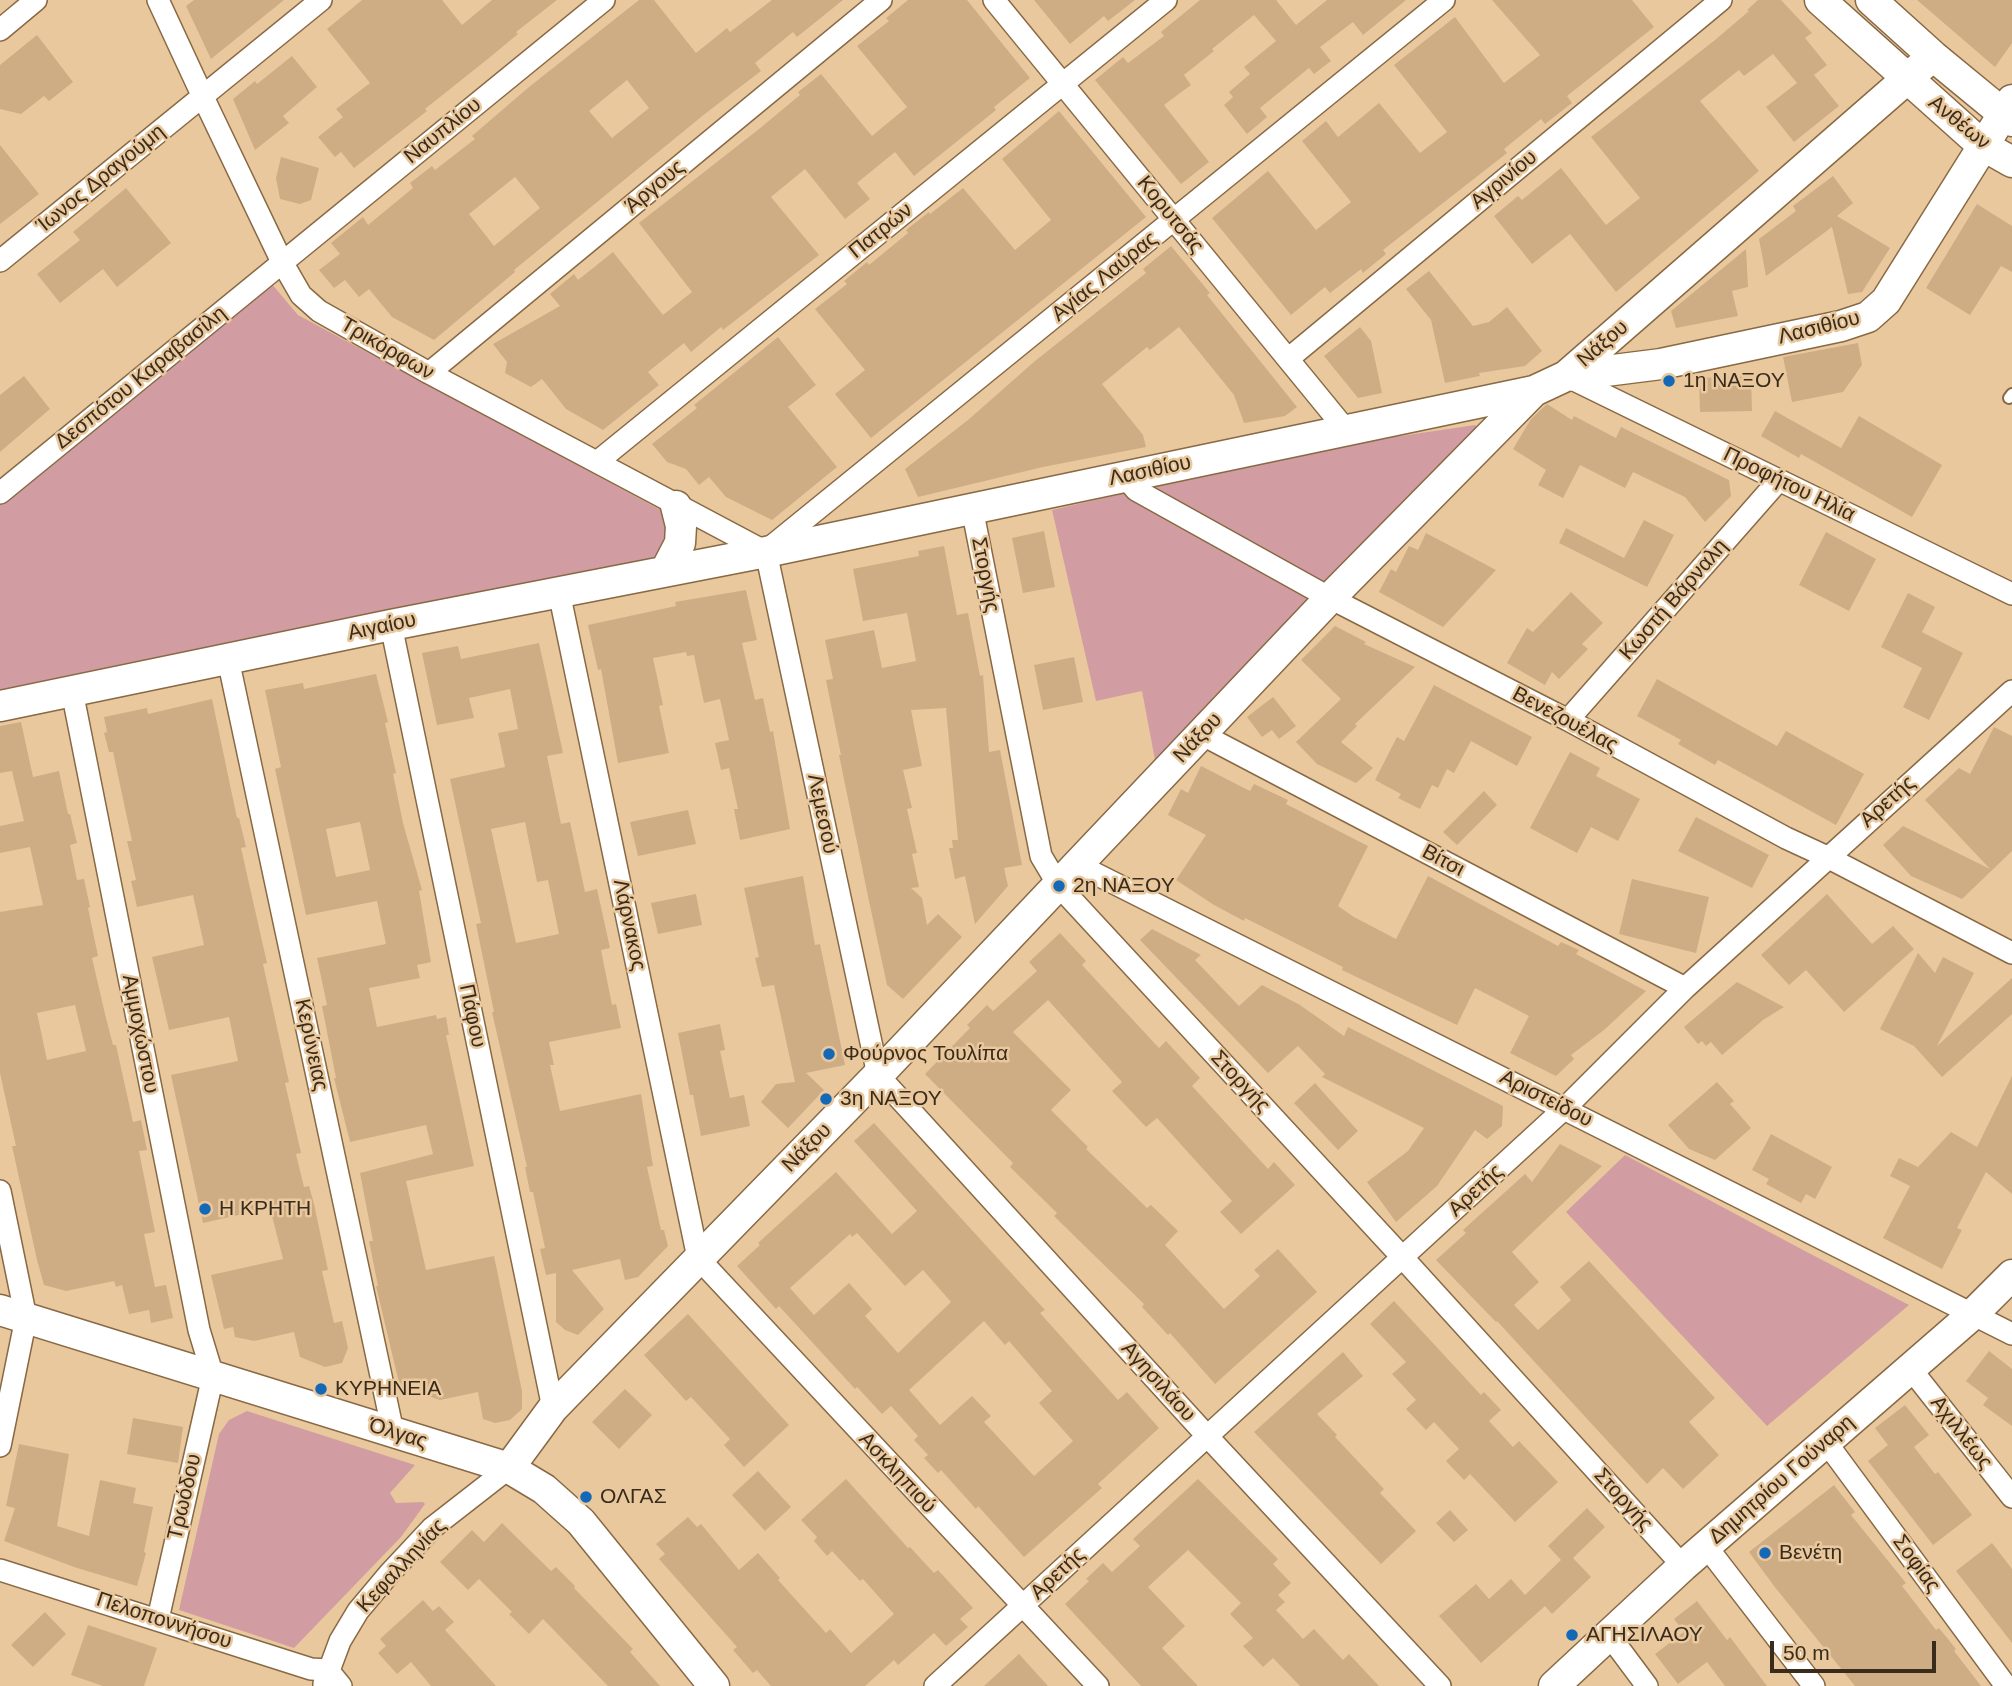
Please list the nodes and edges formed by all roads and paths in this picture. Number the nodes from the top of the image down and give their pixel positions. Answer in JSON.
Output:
{"nodes":[{"id":1,"x":36,"y":0,"type":"edge"},
{"id":2,"x":158,"y":0,"type":"edge"},
{"id":3,"x":321,"y":0,"type":"edge"},
{"id":4,"x":604,"y":0,"type":"edge"},
{"id":5,"x":881,"y":0,"type":"edge"},
{"id":6,"x":994,"y":0,"type":"edge"},
{"id":7,"x":1166,"y":0,"type":"edge"},
{"id":8,"x":1444,"y":0,"type":"edge"},
{"id":9,"x":1721,"y":0,"type":"edge"},
{"id":10,"x":1820,"y":0,"type":"edge"},
{"id":11,"x":1871,"y":0,"type":"edge"},
{"id":12,"x":0,"y":30,"type":"edge"},
{"id":13,"x":1933,"y":56,"type":"junction"},
{"id":14,"x":1908,"y":80,"type":"junction"},
{"id":15,"x":1063,"y":84,"type":"junction"},
{"id":16,"x":202,"y":97,"type":"junction"},
{"id":17,"x":2009,"y":112,"type":"edge"},
{"id":18,"x":1982,"y":145,"type":"junction"},
{"id":19,"x":2012,"y":162,"type":"edge"},
{"id":20,"x":1174,"y":221,"type":"junction"},
{"id":21,"x":0,"y":261,"type":"edge"},
{"id":22,"x":282,"y":262,"type":"junction"},
{"id":23,"x":1288,"y":359,"type":"junction"},
{"id":24,"x":429,"y":373,"type":"junction"},
{"id":25,"x":1566,"y":376,"type":"junction"},
{"id":26,"x":1534,"y":391,"type":"junction"},
{"id":27,"x":1346,"y":430,"type":"junction"},
{"id":28,"x":597,"y":461,"type":"junction"},
{"id":29,"x":1125,"y":477,"type":"junction"},
{"id":30,"x":1779,"y":480,"type":"junction"},
{"id":31,"x":0,"y":493,"type":"edge"},
{"id":32,"x":676,"y":506,"type":"junction"},
{"id":33,"x":972,"y":508,"type":"junction"},
{"id":34,"x":766,"y":551,"type":"junction"},
{"id":35,"x":666,"y":570,"type":"junction"},
{"id":36,"x":559,"y":592,"type":"junction"},
{"id":37,"x":2012,"y":594,"type":"edge"},
{"id":38,"x":1330,"y":597,"type":"junction"},
{"id":39,"x":391,"y":625,"type":"junction"},
{"id":40,"x":228,"y":659,"type":"junction"},
{"id":41,"x":72,"y":691,"type":"junction"},
{"id":42,"x":2012,"y":691,"type":"edge"},
{"id":43,"x":0,"y":706,"type":"edge"},
{"id":44,"x":1568,"y":720,"type":"junction"},
{"id":45,"x":1202,"y":734,"type":"junction"},
{"id":46,"x":1827,"y":857,"type":"junction"},
{"id":47,"x":1069,"y":876,"type":"junction"},
{"id":48,"x":2012,"y":953,"type":"edge"},
{"id":49,"x":1685,"y":988,"type":"junction"},
{"id":50,"x":877,"y":1076,"type":"junction"},
{"id":51,"x":1565,"y":1108,"type":"junction"},
{"id":52,"x":0,"y":1191,"type":"edge"},
{"id":53,"x":698,"y":1258,"type":"junction"},
{"id":54,"x":1403,"y":1258,"type":"junction"},
{"id":55,"x":2012,"y":1275,"type":"edge"},
{"id":56,"x":13,"y":1314,"type":"edge"},
{"id":57,"x":1972,"y":1315,"type":"junction"},
{"id":58,"x":2012,"y":1334,"type":"edge"},
{"id":59,"x":1910,"y":1368,"type":"junction"},
{"id":60,"x":212,"y":1376,"type":"junction"},
{"id":61,"x":553,"y":1408,"type":"junction"},
{"id":62,"x":393,"y":1432,"type":"junction"},
{"id":63,"x":1208,"y":1437,"type":"junction"},
{"id":64,"x":1826,"y":1442,"type":"junction"},
{"id":65,"x":0,"y":1446,"type":"edge"},
{"id":66,"x":509,"y":1468,"type":"junction"},
{"id":67,"x":2012,"y":1497,"type":"edge"},
{"id":68,"x":1706,"y":1546,"type":"junction"},
{"id":69,"x":1683,"y":1566,"type":"junction"},
{"id":70,"x":0,"y":1570,"type":"edge"},
{"id":71,"x":1022,"y":1607,"type":"junction"},
{"id":72,"x":158,"y":1619,"type":"junction"},
{"id":73,"x":1609,"y":1635,"type":"junction"},
{"id":74,"x":331,"y":1681,"type":"edge"},
{"id":75,"x":714,"y":1686,"type":"edge"},
{"id":76,"x":935,"y":1686,"type":"edge"},
{"id":77,"x":1097,"y":1686,"type":"edge"},
{"id":78,"x":1440,"y":1686,"type":"edge"},
{"id":79,"x":1554,"y":1686,"type":"edge"},
{"id":80,"x":1647,"y":1686,"type":"edge"},
{"id":81,"x":1814,"y":1686,"type":"edge"},
{"id":82,"x":2006,"y":1686,"type":"edge"}],
"edges":[{"from":1,"to":12,"type":"street"},
{"from":2,"to":16,"type":"street","name":"Τρικόρφων"},
{"from":3,"to":16,"type":"street","name":"Ίωνος Δραγούμη"},
{"from":4,"to":22,"type":"street","name":"Ναυπλίου"},
{"from":5,"to":24,"type":"street","name":"Άργους"},
{"from":6,"to":15,"type":"street","name":"Κορυτσάς"},
{"from":7,"to":15,"type":"street","name":"Πατρών"},
{"from":8,"to":20,"type":"street","name":"Αγίας Λαύρας"},
{"from":9,"to":23,"type":"street","name":"Αγρινίου"},
{"from":10,"to":14,"type":"street","name":"Ανθέων"},
{"from":11,"to":13,"type":"street","name":"Ανθέων"},
{"from":13,"to":14,"type":"street","name":"Νάξου"},
{"from":13,"to":17,"type":"street","name":"Ανθέων"},
{"from":14,"to":18,"type":"street","name":"Ανθέων"},
{"from":14,"to":25,"type":"street","name":"Νάξου"},
{"from":15,"to":20,"type":"street","name":"Κορυτσάς"},
{"from":15,"to":28,"type":"street","name":"Πατρών"},
{"from":16,"to":21,"type":"street","name":"Ίωνος Δραγούμη"},
{"from":16,"to":22,"type":"street","name":"Τρικόρφων"},
{"from":17,"to":18,"type":"street","name":"Λασιθίου"},
{"from":18,"to":19,"type":"street","name":"Ανθέων"},
{"from":18,"to":25,"type":"street","name":"Λασιθίου"},
{"from":20,"to":23,"type":"street","name":"Κορυτσάς"},
{"from":20,"to":34,"type":"street","name":"Αγίας Λαύρας"},
{"from":22,"to":24,"type":"street","name":"Τρικόρφων"},
{"from":22,"to":31,"type":"street","name":"Δεσπότου Καραβασίλη"},
{"from":23,"to":27,"type":"street","name":"Κορυτσάς"},
{"from":24,"to":28,"type":"street","name":"Τρικόρφων"},
{"from":25,"to":26,"type":"street","name":"Νάξου"},
{"from":25,"to":30,"type":"street","name":"Προφήτου Ηλία"},
{"from":26,"to":27,"type":"street","name":"Λασιθίου"},
{"from":26,"to":38,"type":"street","name":"Νάξου"},
{"from":27,"to":29,"type":"street","name":"Λασιθίου"},
{"from":28,"to":32,"type":"street","name":"Τρικόρφων"},
{"from":29,"to":33,"type":"street","name":"Λασιθίου"},
{"from":29,"to":38,"type":"street","name":"Βενεζουέλας"},
{"from":30,"to":37,"type":"street","name":"Προφήτου Ηλία"},
{"from":30,"to":44,"type":"street","name":"Κωστή Βάρναλη"},
{"from":32,"to":34,"type":"street","name":"Τρικόρφων"},
{"from":32,"to":35,"type":"street"},
{"from":33,"to":34,"type":"street","name":"Λασιθίου"},
{"from":33,"to":47,"type":"street","name":"Στοργής"},
{"from":34,"to":35,"type":"street","name":"Αιγαίου"},
{"from":34,"to":50,"type":"street","name":"Λεμεσού"},
{"from":35,"to":36,"type":"street","name":"Αιγαίου"},
{"from":36,"to":39,"type":"street","name":"Αιγαίου"},
{"from":36,"to":53,"type":"street","name":"Λάρνακος"},
{"from":38,"to":44,"type":"street","name":"Βενεζουέλας"},
{"from":38,"to":45,"type":"street","name":"Νάξου"},
{"from":39,"to":40,"type":"street","name":"Αιγαίου"},
{"from":39,"to":61,"type":"street","name":"Πάφου"},
{"from":40,"to":41,"type":"street","name":"Αιγαίου"},
{"from":40,"to":62,"type":"street","name":"Κερύνειας"},
{"from":41,"to":43,"type":"street","name":"Αιγαίου"},
{"from":41,"to":60,"type":"street","name":"Αμμοχώστου"},
{"from":42,"to":46,"type":"street","name":"Αρετής"},
{"from":44,"to":46,"type":"street","name":"Βενεζουέλας"},
{"from":45,"to":47,"type":"street","name":"Νάξου"},
{"from":45,"to":49,"type":"street","name":"Βίτσι"},
{"from":46,"to":48,"type":"street","name":"Βενεζουέλας"},
{"from":46,"to":49,"type":"street","name":"Αρετής"},
{"from":47,"to":50,"type":"street","name":"Νάξου"},
{"from":47,"to":51,"type":"street","name":"Αριστείδου"},
{"from":47,"to":54,"type":"street","name":"Στοργής"},
{"from":49,"to":51,"type":"street","name":"Αρετής"},
{"from":50,"to":53,"type":"street","name":"Νάξου"},
{"from":50,"to":63,"type":"street","name":"Αγησιλάου"},
{"from":51,"to":54,"type":"street","name":"Αρετής"},
{"from":51,"to":57,"type":"street","name":"Αριστείδου"},
{"from":52,"to":56,"type":"street"},
{"from":53,"to":61,"type":"street","name":"Νάξου"},
{"from":53,"to":71,"type":"street","name":"Ασκληπιού"},
{"from":54,"to":63,"type":"street","name":"Αρετής"},
{"from":54,"to":69,"type":"street","name":"Στοργής"},
{"from":55,"to":57,"type":"street","name":"Δημητρίου Γούναρη"},
{"from":56,"to":60,"type":"street","name":"Όλγας"},
{"from":56,"to":65,"type":"street"},
{"from":57,"to":58,"type":"street","name":"Αριστείδου"},
{"from":57,"to":59,"type":"street","name":"Δημητρίου Γούναρη"},
{"from":59,"to":64,"type":"street","name":"Δημητρίου Γούναρη"},
{"from":59,"to":67,"type":"street","name":"Αχιλλέως"},
{"from":60,"to":62,"type":"street","name":"Όλγας"},
{"from":60,"to":72,"type":"street","name":"Τρωόδου"},
{"from":61,"to":66,"type":"street","name":"Νάξου"},
{"from":62,"to":66,"type":"street","name":"Όλγας"},
{"from":63,"to":71,"type":"street","name":"Αρετής"},
{"from":63,"to":78,"type":"street","name":"Αγησιλάου"},
{"from":64,"to":68,"type":"street","name":"Δημητρίου Γούναρη"},
{"from":64,"to":82,"type":"street","name":"Σοφίας"},
{"from":66,"to":74,"type":"street","name":"Κεφαλληνίας"},
{"from":66,"to":75,"type":"street","name":"Όλγας"},
{"from":68,"to":69,"type":"street","name":"Δημητρίου Γούναρη"},
{"from":68,"to":81,"type":"street"},
{"from":69,"to":73,"type":"street","name":"Δημητρίου Γούναρη"},
{"from":70,"to":72,"type":"street","name":"Πελοποννήσου"},
{"from":71,"to":76,"type":"street","name":"Αρετής"},
{"from":71,"to":77,"type":"street","name":"Ασκληπιού"},
{"from":72,"to":74,"type":"street","name":"Πελοποννήσου"},
{"from":73,"to":79,"type":"street","name":"Δημητρίου Γούναρη"},
{"from":73,"to":80,"type":"street"}]}
